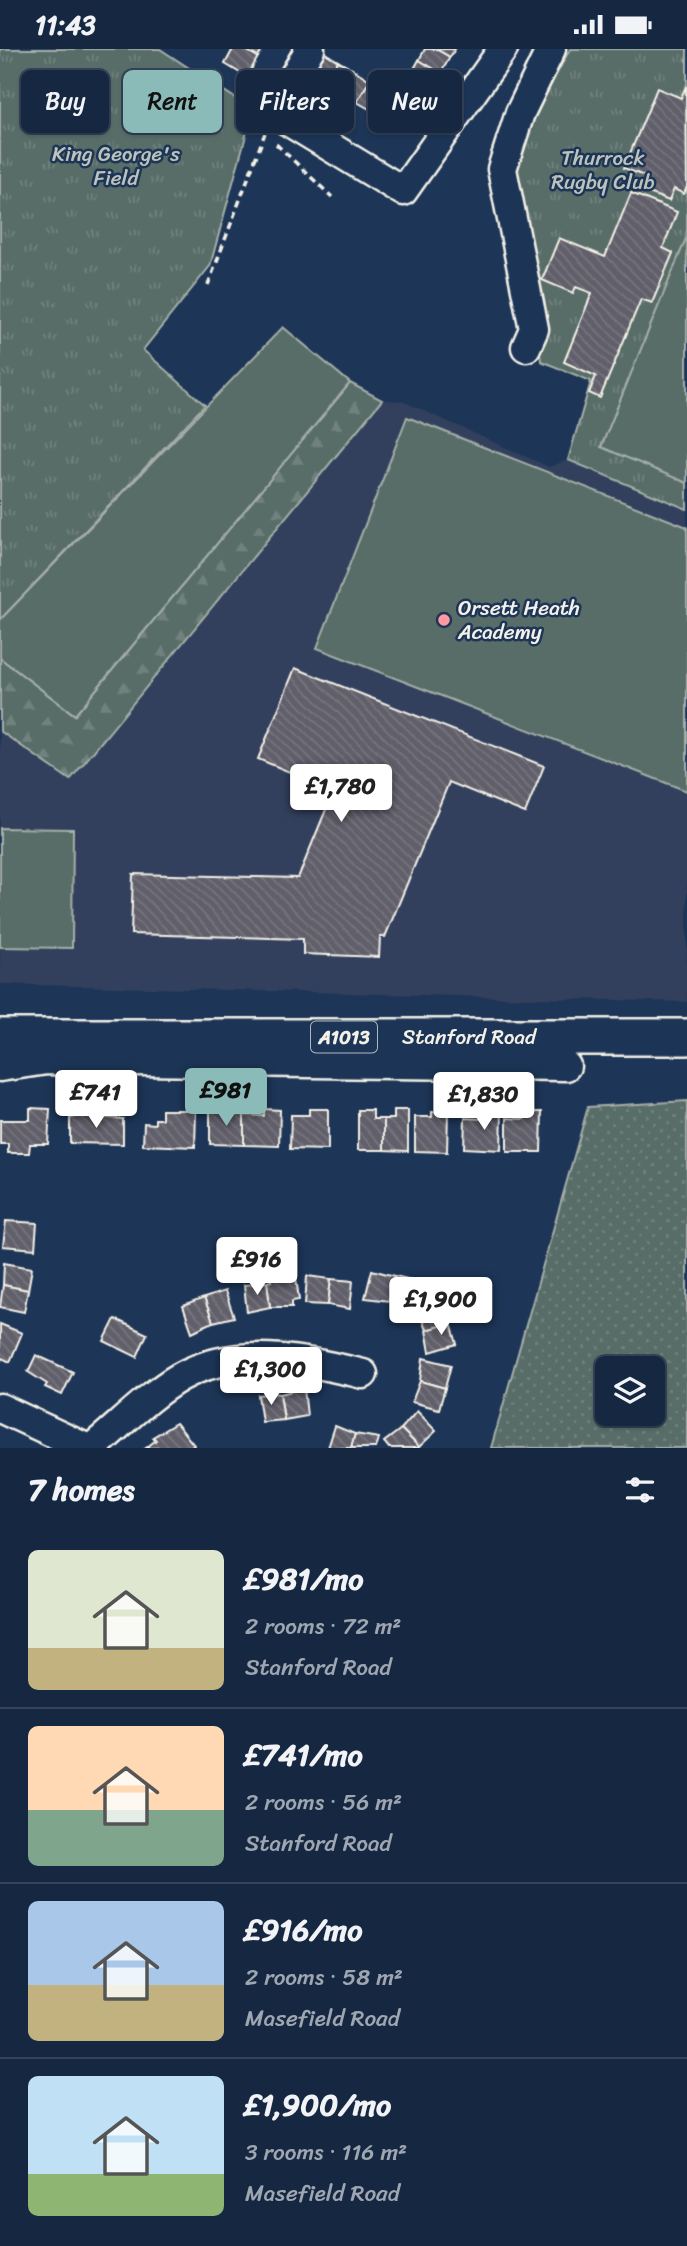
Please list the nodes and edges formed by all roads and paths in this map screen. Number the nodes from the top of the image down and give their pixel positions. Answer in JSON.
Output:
{"nodes":[{"id":1,"x":310,"y":49,"type":"edge"},
{"id":2,"x":503,"y":49,"type":"edge"},
{"id":3,"x":551,"y":49,"type":"edge"},
{"id":4,"x":298,"y":70,"type":"edge"},
{"id":5,"x":265,"y":133,"type":"edge"},
{"id":6,"x":278,"y":133,"type":"edge"},
{"id":7,"x":289,"y":133,"type":"edge"},
{"id":8,"x":332,"y":197,"type":"dead end"},
{"id":9,"x":208,"y":285,"type":"dead end"},
{"id":10,"x":526,"y":347,"type":"dead end"},
{"id":11,"x":0,"y":1037,"type":"edge"},
{"id":12,"x":687,"y":1037,"type":"edge"},
{"id":13,"x":566,"y":1066,"type":"dead end"},
{"id":14,"x":0,"y":1067,"type":"edge"},
{"id":15,"x":363,"y":1374,"type":"dead end"},
{"id":16,"x":0,"y":1408,"type":"edge"},
{"id":17,"x":86,"y":1448,"type":"edge"},
{"id":18,"x":92,"y":1448,"type":"edge"}],
"edges":[{"from":1,"to":4,"type":"street"},
{"from":2,"to":7,"type":"street"},
{"from":3,"to":10,"type":"street"},
{"from":5,"to":9,"type":"path"},
{"from":6,"to":8,"type":"path"},
{"from":11,"to":12,"type":"main road","name":"Stanford Road","number":"A1013"},
{"from":13,"to":14,"type":"street"},
{"from":15,"to":18,"type":"street"},
{"from":16,"to":17,"type":"street"}]}
